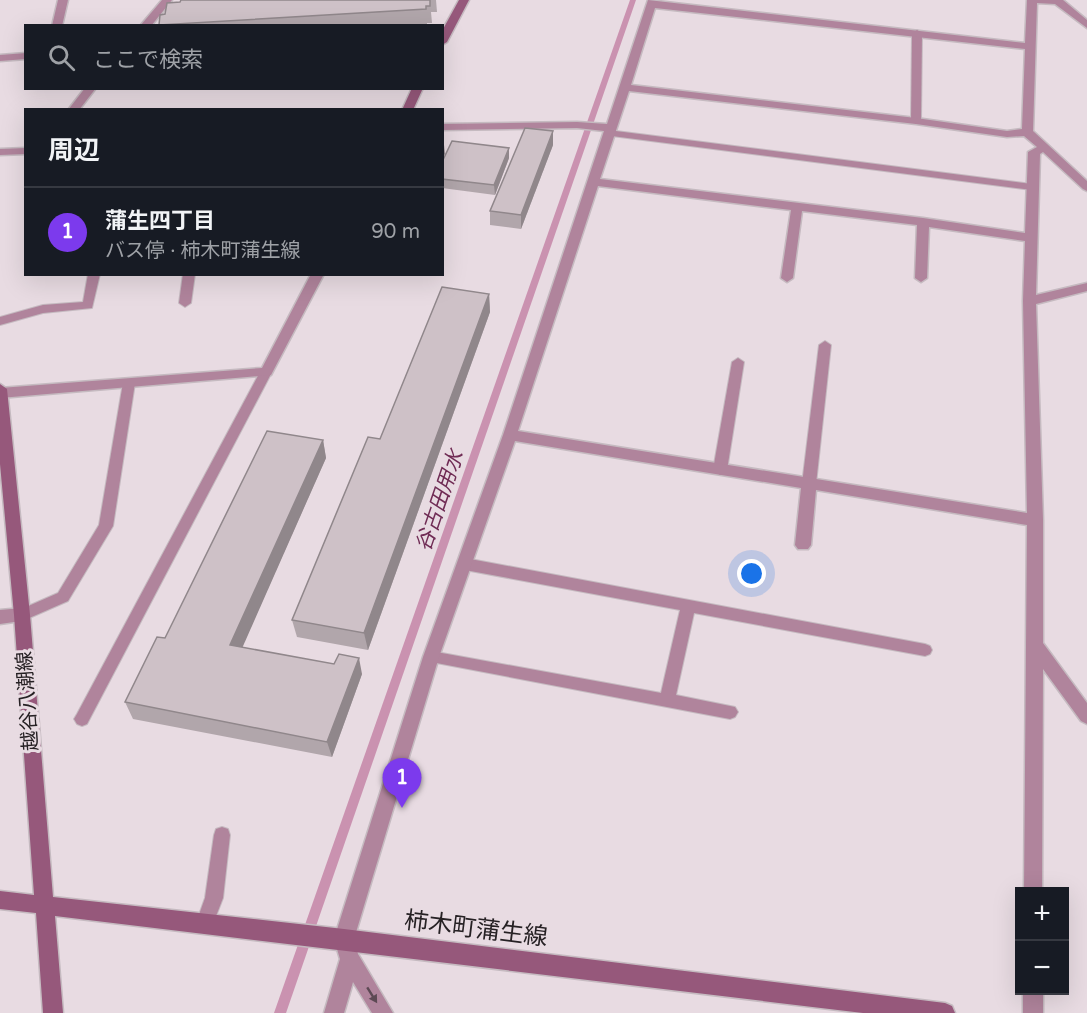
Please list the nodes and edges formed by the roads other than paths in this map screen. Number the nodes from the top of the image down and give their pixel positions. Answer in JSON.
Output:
{"nodes":[{"id":1,"x":63,"y":0,"type":"edge"},
{"id":2,"x":167,"y":0,"type":"edge"},
{"id":3,"x":464,"y":0,"type":"edge"},
{"id":4,"x":1033,"y":0,"type":"edge"},
{"id":5,"x":652,"y":2,"type":"edge"},
{"id":6,"x":57,"y":24,"type":"edge"},
{"id":7,"x":147,"y":24,"type":"edge"},
{"id":8,"x":1087,"y":25,"type":"edge"},
{"id":9,"x":917,"y":33,"type":"junction"},
{"id":10,"x":444,"y":38,"type":"edge"},
{"id":11,"x":1030,"y":47,"type":"junction"},
{"id":12,"x":24,"y":56,"type":"edge"},
{"id":13,"x":0,"y":57,"type":"edge"},
{"id":14,"x":624,"y":87,"type":"junction"},
{"id":15,"x":89,"y":90,"type":"edge"},
{"id":16,"x":417,"y":90,"type":"edge"},
{"id":17,"x":75,"y":108,"type":"edge"},
{"id":18,"x":408,"y":108,"type":"edge"},
{"id":19,"x":916,"y":121,"type":"junction"},
{"id":20,"x":444,"y":127,"type":"edge"},
{"id":21,"x":609,"y":130,"type":"junction"},
{"id":22,"x":1026,"y":132,"type":"junction"},
{"id":23,"x":1044,"y":148,"type":"junction"},
{"id":24,"x":24,"y":151,"type":"edge"},
{"id":25,"x":0,"y":152,"type":"edge"},
{"id":26,"x":593,"y":182,"type":"junction"},
{"id":27,"x":1032,"y":187,"type":"junction"},
{"id":28,"x":1087,"y":187,"type":"edge"},
{"id":29,"x":797,"y":206,"type":"junction"},
{"id":30,"x":923,"y":222,"type":"junction"},
{"id":31,"x":1031,"y":238,"type":"junction"},
{"id":32,"x":94,"y":276,"type":"edge"},
{"id":33,"x":189,"y":276,"type":"edge"},
{"id":34,"x":317,"y":276,"type":"edge"},
{"id":35,"x":788,"y":278,"type":"dead end"},
{"id":36,"x":921,"y":278,"type":"dead end"},
{"id":37,"x":1087,"y":287,"type":"edge"},
{"id":38,"x":1029,"y":301,"type":"junction"},
{"id":39,"x":185,"y":303,"type":"dead end"},
{"id":40,"x":0,"y":321,"type":"edge"},
{"id":41,"x":825,"y":345,"type":"dead end"},
{"id":42,"x":738,"y":362,"type":"dead end"},
{"id":43,"x":266,"y":372,"type":"junction"},
{"id":44,"x":129,"y":383,"type":"junction"},
{"id":45,"x":0,"y":392,"type":"edge"},
{"id":46,"x":510,"y":435,"type":"junction"},
{"id":47,"x":720,"y":470,"type":"junction"},
{"id":48,"x":809,"y":484,"type":"junction"},
{"id":49,"x":1035,"y":520,"type":"junction"},
{"id":50,"x":803,"y":545,"type":"dead end"},
{"id":51,"x":465,"y":564,"type":"junction"},
{"id":52,"x":688,"y":606,"type":"junction"},
{"id":53,"x":22,"y":615,"type":"junction"},
{"id":54,"x":0,"y":617,"type":"edge"},
{"id":55,"x":1033,"y":643,"type":"junction"},
{"id":56,"x":925,"y":650,"type":"dead end"},
{"id":57,"x":431,"y":657,"type":"junction"},
{"id":58,"x":667,"y":701,"type":"junction"},
{"id":59,"x":730,"y":712,"type":"dead end"},
{"id":60,"x":1087,"y":717,"type":"edge"},
{"id":61,"x":82,"y":719,"type":"dead end"},
{"id":62,"x":222,"y":835,"type":"dead end"},
{"id":63,"x":1033,"y":887,"type":"edge"},
{"id":64,"x":0,"y":900,"type":"edge"},
{"id":65,"x":44,"y":904,"type":"junction"},
{"id":66,"x":206,"y":923,"type":"junction"},
{"id":67,"x":344,"y":939,"type":"junction"},
{"id":68,"x":350,"y":959,"type":"junction"},
{"id":69,"x":1033,"y":995,"type":"edge"},
{"id":70,"x":53,"y":1013,"type":"edge"},
{"id":71,"x":334,"y":1013,"type":"edge"},
{"id":72,"x":383,"y":1013,"type":"edge"},
{"id":73,"x":945,"y":1013,"type":"edge"},
{"id":74,"x":1033,"y":1013,"type":"edge"}],
"edges":[{"from":1,"to":6,"type":"street"},
{"from":2,"to":7,"type":"street"},
{"from":3,"to":10,"type":"main road"},
{"from":4,"to":8,"type":"street"},
{"from":4,"to":11,"type":"street"},
{"from":5,"to":9,"type":"street"},
{"from":5,"to":14,"type":"street"},
{"from":9,"to":11,"type":"street"},
{"from":9,"to":19,"type":"lane"},
{"from":11,"to":22,"type":"street"},
{"from":12,"to":13,"type":"street"},
{"from":14,"to":19,"type":"street"},
{"from":14,"to":21,"type":"street"},
{"from":15,"to":17,"type":"street"},
{"from":16,"to":18,"type":"main road"},
{"from":19,"to":22,"type":"street"},
{"from":20,"to":21,"type":"street"},
{"from":21,"to":26,"type":"street"},
{"from":21,"to":27,"type":"lane"},
{"from":22,"to":23,"type":"street"},
{"from":23,"to":27,"type":"street"},
{"from":23,"to":28,"type":"street"},
{"from":24,"to":25,"type":"street"},
{"from":26,"to":29,"type":"street"},
{"from":26,"to":46,"type":"street"},
{"from":27,"to":31,"type":"street"},
{"from":29,"to":30,"type":"street"},
{"from":29,"to":35,"type":"street"},
{"from":30,"to":31,"type":"street"},
{"from":30,"to":36,"type":"street"},
{"from":31,"to":38,"type":"street"},
{"from":32,"to":40,"type":"lane"},
{"from":33,"to":39,"type":"lane"},
{"from":34,"to":43,"type":"street"},
{"from":37,"to":38,"type":"street"},
{"from":38,"to":49,"type":"street"},
{"from":41,"to":48,"type":"lane"},
{"from":42,"to":47,"type":"lane"},
{"from":43,"to":44,"type":"street"},
{"from":43,"to":61,"type":"lane"},
{"from":44,"to":45,"type":"street"},
{"from":44,"to":53,"type":"lane"},
{"from":45,"to":53,"type":"main road","name":"越谷八潮線"},
{"from":46,"to":47,"type":"street"},
{"from":46,"to":51,"type":"street"},
{"from":47,"to":48,"type":"street"},
{"from":48,"to":49,"type":"street"},
{"from":48,"to":50,"type":"street"},
{"from":49,"to":55,"type":"street"},
{"from":51,"to":52,"type":"lane"},
{"from":51,"to":57,"type":"street"},
{"from":52,"to":56,"type":"lane"},
{"from":52,"to":58,"type":"lane"},
{"from":53,"to":54,"type":"street"},
{"from":53,"to":65,"type":"main road","name":"越谷八潮線"},
{"from":55,"to":60,"type":"street"},
{"from":55,"to":63,"type":"street"},
{"from":57,"to":58,"type":"lane"},
{"from":57,"to":67,"type":"street"},
{"from":58,"to":59,"type":"lane"},
{"from":62,"to":66,"type":"lane"},
{"from":64,"to":65,"type":"main road","name":"柿木町蒲生線"},
{"from":65,"to":66,"type":"main road","name":"柿木町蒲生線"},
{"from":65,"to":70,"type":"main road","name":"越谷八潮線"},
{"from":66,"to":67,"type":"main road","name":"柿木町蒲生線"},
{"from":67,"to":68,"type":"street"},
{"from":67,"to":73,"type":"main road","name":"柿木町蒲生線"},
{"from":68,"to":71,"type":"street"},
{"from":68,"to":72,"type":"street","one_way":true},
{"from":69,"to":74,"type":"street"}]}
